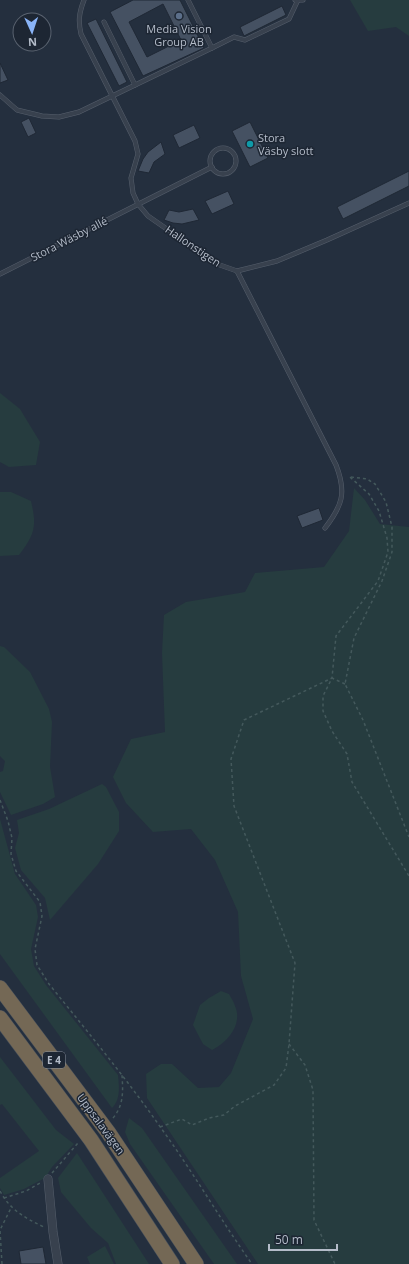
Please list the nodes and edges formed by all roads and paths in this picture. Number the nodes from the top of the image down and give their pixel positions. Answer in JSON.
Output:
{"nodes":[{"id":1,"x":84,"y":0,"type":"edge"},
{"id":2,"x":188,"y":0,"type":"edge"},
{"id":3,"x":303,"y":0,"type":"edge"},
{"id":4,"x":296,"y":1,"type":"edge"},
{"id":5,"x":104,"y":22,"type":"dead end"},
{"id":6,"x":212,"y":48,"type":"junction"},
{"id":7,"x":136,"y":85,"type":"junction"},
{"id":8,"x":0,"y":95,"type":"edge"},
{"id":9,"x":112,"y":96,"type":"junction"},
{"id":10,"x":212,"y":167,"type":"junction"},
{"id":11,"x":409,"y":203,"type":"edge"},
{"id":12,"x":138,"y":204,"type":"junction"},
{"id":13,"x":237,"y":270,"type":"junction"},
{"id":14,"x":0,"y":274,"type":"edge"},
{"id":15,"x":340,"y":477,"type":"junction"},
{"id":16,"x":350,"y":477,"type":"junction"},
{"id":17,"x":325,"y":528,"type":"dead end"},
{"id":18,"x":332,"y":678,"type":"junction"},
{"id":19,"x":345,"y":684,"type":"junction"},
{"id":20,"x":0,"y":800,"type":"edge"},
{"id":21,"x":409,"y":837,"type":"edge"},
{"id":22,"x":409,"y":876,"type":"edge"},
{"id":23,"x":0,"y":988,"type":"edge"},
{"id":24,"x":0,"y":1018,"type":"edge"},
{"id":25,"x":289,"y":1044,"type":"junction"},
{"id":26,"x":122,"y":1075,"type":"junction"},
{"id":27,"x":112,"y":1119,"type":"dead end"},
{"id":28,"x":160,"y":1127,"type":"junction"},
{"id":29,"x":48,"y":1179,"type":"dead end"},
{"id":30,"x":0,"y":1191,"type":"edge"},
{"id":31,"x":11,"y":1208,"type":"junction"},
{"id":32,"x":53,"y":1232,"type":"junction"},
{"id":33,"x":2,"y":1264,"type":"edge"},
{"id":34,"x":58,"y":1264,"type":"edge"},
{"id":35,"x":172,"y":1264,"type":"edge"},
{"id":36,"x":196,"y":1264,"type":"edge"},
{"id":37,"x":252,"y":1264,"type":"edge"},
{"id":38,"x":335,"y":1264,"type":"edge"}],
"edges":[{"from":1,"to":9,"type":"lane","name":"Hallonstigen"},
{"from":2,"to":6,"type":"lane"},
{"from":3,"to":4,"type":"lane"},
{"from":4,"to":6,"type":"lane"},
{"from":5,"to":7,"type":"lane"},
{"from":6,"to":7,"type":"lane"},
{"from":7,"to":9,"type":"lane"},
{"from":8,"to":9,"type":"lane"},
{"from":9,"to":12,"type":"lane","name":"Hallonstigen"},
{"from":10,"to":10,"type":"lane"},
{"from":10,"to":12,"type":"lane","name":"Stora Wäsby allé"},
{"from":11,"to":13,"type":"lane"},
{"from":12,"to":13,"type":"lane","name":"Hallonstigen"},
{"from":12,"to":14,"type":"lane","name":"Stora Wäsby allé"},
{"from":13,"to":15,"type":"lane"},
{"from":15,"to":16,"type":"path"},
{"from":15,"to":17,"type":"lane"},
{"from":16,"to":18,"type":"path"},
{"from":16,"to":19,"type":"path"},
{"from":18,"to":19,"type":"path"},
{"from":18,"to":22,"type":"path"},
{"from":18,"to":25,"type":"path"},
{"from":19,"to":21,"type":"path"},
{"from":20,"to":26,"type":"path"},
{"from":23,"to":36,"type":"highway","name":"Uppsalavägen","number":"E 4"},
{"from":24,"to":35,"type":"highway","name":"Uppsalavägen","number":"E 4"},
{"from":25,"to":28,"type":"path"},
{"from":25,"to":38,"type":"path"},
{"from":26,"to":27,"type":"path"},
{"from":26,"to":28,"type":"path"},
{"from":28,"to":37,"type":"path"},
{"from":29,"to":32,"type":"street"},
{"from":30,"to":31,"type":"path"},
{"from":31,"to":32,"type":"path"},
{"from":31,"to":33,"type":"path"},
{"from":32,"to":34,"type":"street"}]}
